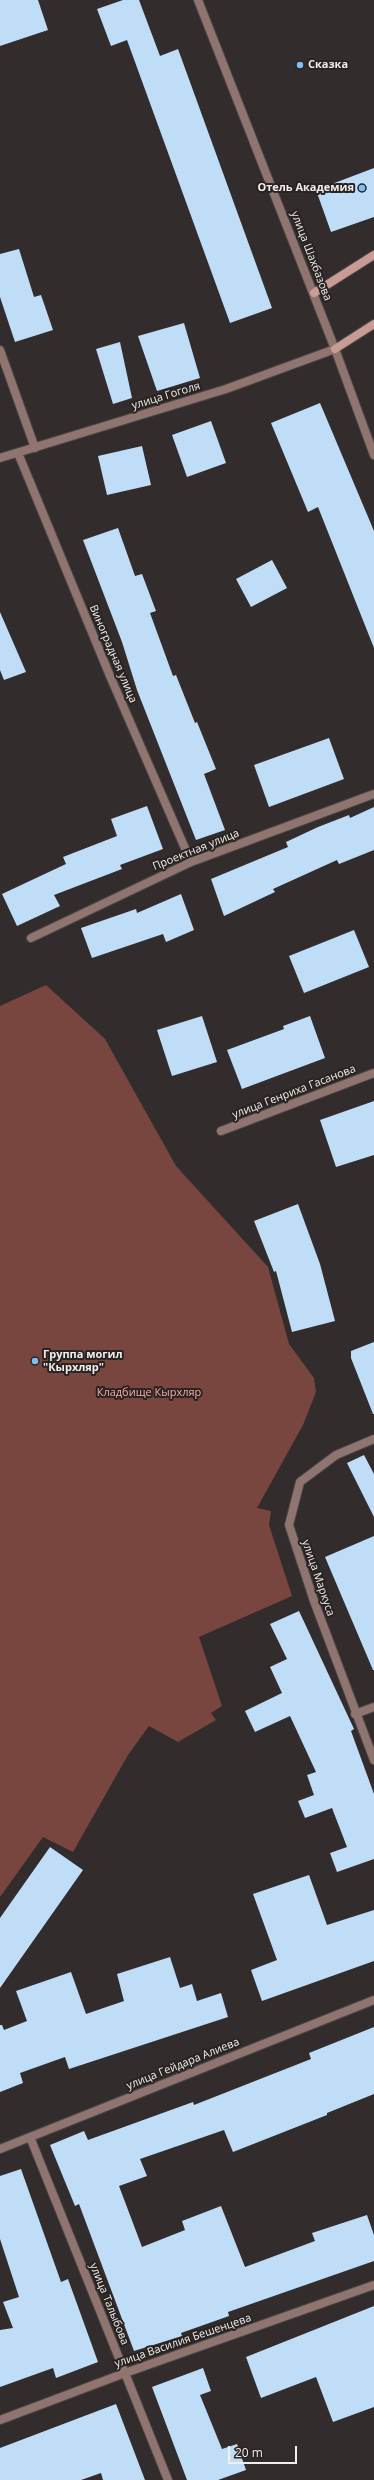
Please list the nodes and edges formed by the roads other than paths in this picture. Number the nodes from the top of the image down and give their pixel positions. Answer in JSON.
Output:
{"nodes":[{"id":1,"x":198,"y":0,"type":"edge"},
{"id":2,"x":374,"y":255,"type":"edge"},
{"id":3,"x":314,"y":293,"type":"junction"},
{"id":4,"x":374,"y":324,"type":"edge"},
{"id":5,"x":336,"y":348,"type":"junction"},
{"id":6,"x":0,"y":350,"type":"edge"},
{"id":7,"x":35,"y":448,"type":"junction"},
{"id":8,"x":18,"y":453,"type":"junction"},
{"id":9,"x":374,"y":455,"type":"edge"},
{"id":10,"x":0,"y":458,"type":"edge"},
{"id":11,"x":374,"y":794,"type":"edge"},
{"id":12,"x":191,"y":862,"type":"junction"},
{"id":13,"x":31,"y":938,"type":"dead end"},
{"id":14,"x":374,"y":1073,"type":"edge"},
{"id":15,"x":221,"y":1131,"type":"dead end"},
{"id":16,"x":374,"y":1439,"type":"edge"},
{"id":17,"x":374,"y":1707,"type":"edge"},
{"id":18,"x":356,"y":1714,"type":"junction"},
{"id":19,"x":374,"y":1760,"type":"edge"},
{"id":20,"x":374,"y":2000,"type":"edge"},
{"id":21,"x":30,"y":2137,"type":"junction"},
{"id":22,"x":0,"y":2149,"type":"edge"},
{"id":23,"x":374,"y":2285,"type":"edge"},
{"id":24,"x":124,"y":2373,"type":"junction"},
{"id":25,"x":0,"y":2420,"type":"edge"},
{"id":26,"x":168,"y":2480,"type":"edge"}],
"edges":[{"from":1,"to":3,"type":"street","name":"улица Шахбазова"},
{"from":2,"to":3,"type":"street"},
{"from":3,"to":5,"type":"street","name":"улица Шахбазова"},
{"from":4,"to":5,"type":"street"},
{"from":5,"to":7,"type":"street","name":"улица Гоголя"},
{"from":5,"to":9,"type":"street","name":"улица Шахбазова"},
{"from":6,"to":7,"type":"street"},
{"from":7,"to":8,"type":"street","name":"улица Гоголя"},
{"from":8,"to":10,"type":"street","name":"улица Гоголя"},
{"from":8,"to":12,"type":"street","name":"Виноградная улица"},
{"from":11,"to":12,"type":"street","name":"Проектная улица"},
{"from":12,"to":13,"type":"street","name":"Проектная улица"},
{"from":14,"to":15,"type":"street","name":"улица Генриха Гасанова"},
{"from":16,"to":18,"type":"street","name":"улица Маркуса"},
{"from":17,"to":18,"type":"street"},
{"from":18,"to":19,"type":"street","name":"улица Маркуса"},
{"from":20,"to":21,"type":"street","name":"улица Гейдара Алиева"},
{"from":21,"to":22,"type":"street","name":"улица Гейдара Алиева"},
{"from":21,"to":24,"type":"street","name":"улица Талыбова"},
{"from":23,"to":24,"type":"street","name":"улица Василия Бешенцева"},
{"from":24,"to":25,"type":"street","name":"улица Василия Бешенцева"},
{"from":24,"to":26,"type":"street","name":"улица Талыбова"}]}
